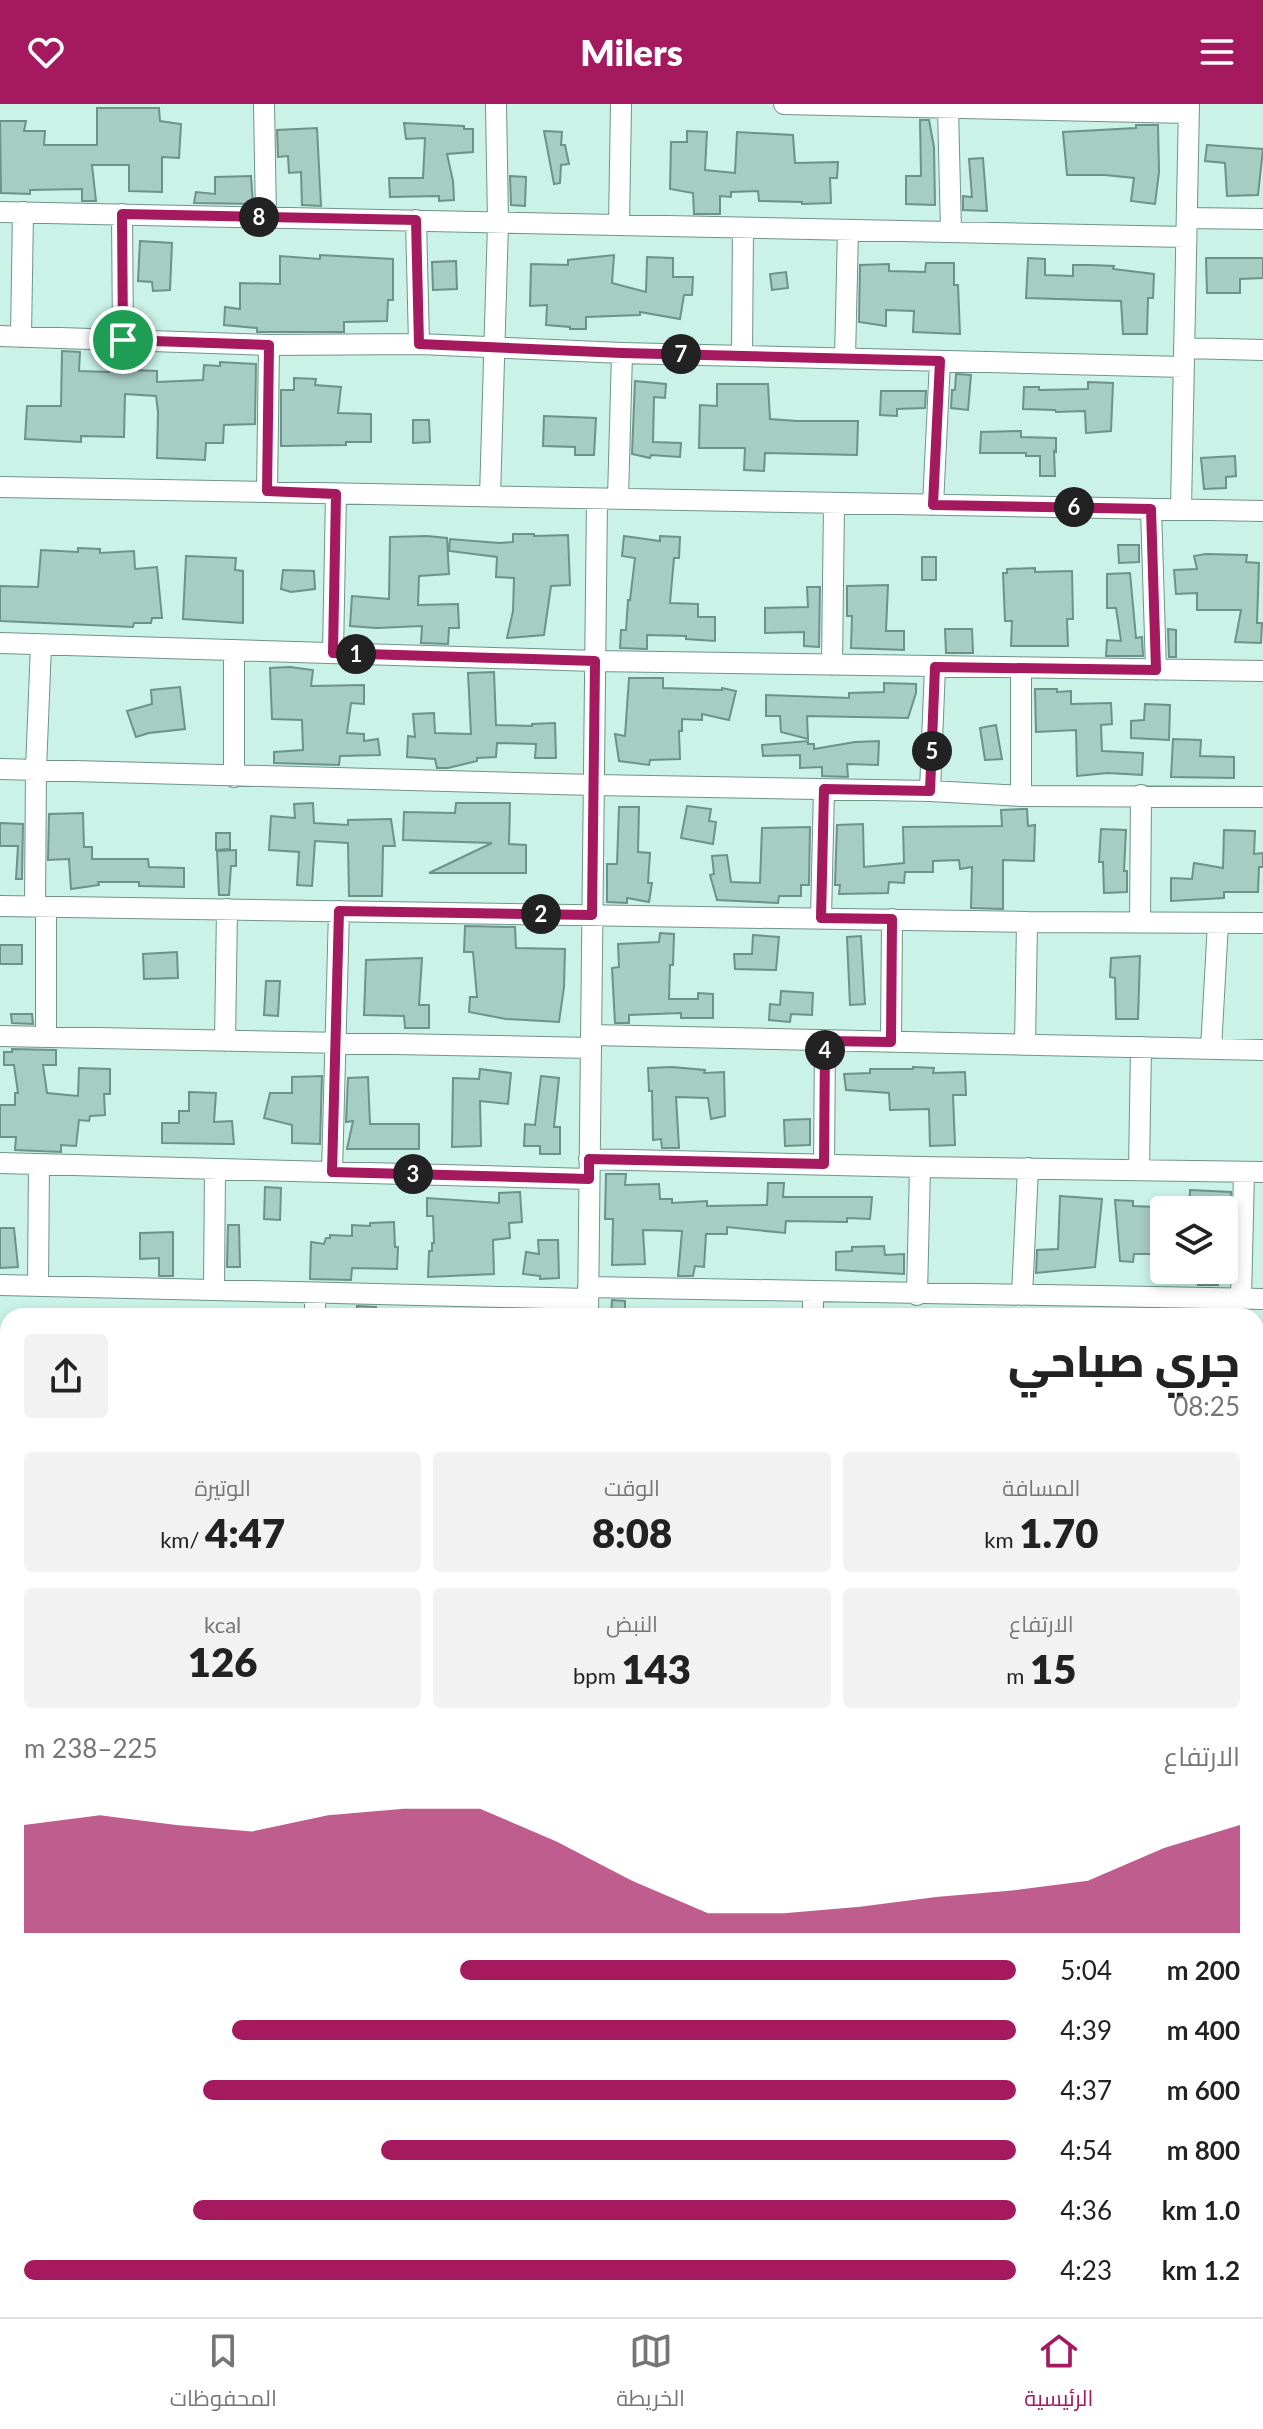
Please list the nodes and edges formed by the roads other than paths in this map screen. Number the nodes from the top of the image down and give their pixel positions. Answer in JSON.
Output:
{"nodes":[{"id":1,"x":264,"y":104,"type":"edge"},
{"id":2,"x":496,"y":104,"type":"edge"},
{"id":3,"x":621,"y":104,"type":"edge"},
{"id":4,"x":784,"y":104,"type":"edge"},
{"id":5,"x":854,"y":105,"type":"edge"},
{"id":6,"x":948,"y":108,"type":"junction"},
{"id":7,"x":1189,"y":109,"type":"edge"},
{"id":8,"x":0,"y":212,"type":"edge"},
{"id":9,"x":23,"y":212,"type":"junction"},
{"id":10,"x":122,"y":214,"type":"junction"},
{"id":11,"x":266,"y":217,"type":"junction"},
{"id":12,"x":1263,"y":219,"type":"edge"},
{"id":13,"x":416,"y":220,"type":"junction"},
{"id":14,"x":498,"y":223,"type":"junction"},
{"id":15,"x":619,"y":225,"type":"junction"},
{"id":16,"x":743,"y":228,"type":"junction"},
{"id":17,"x":1186,"y":228,"type":"junction"},
{"id":18,"x":848,"y":230,"type":"junction"},
{"id":19,"x":951,"y":232,"type":"junction"},
{"id":20,"x":0,"y":336,"type":"edge"},
{"id":21,"x":21,"y":337,"type":"junction"},
{"id":22,"x":123,"y":340,"type":"junction"},
{"id":23,"x":419,"y":344,"type":"junction"},
{"id":24,"x":269,"y":345,"type":"junction"},
{"id":25,"x":495,"y":347,"type":"junction"},
{"id":26,"x":1263,"y":350,"type":"edge"},
{"id":27,"x":622,"y":353,"type":"junction"},
{"id":28,"x":742,"y":356,"type":"junction"},
{"id":29,"x":1184,"y":357,"type":"junction"},
{"id":30,"x":845,"y":358,"type":"junction"},
{"id":31,"x":940,"y":361,"type":"junction"},
{"id":32,"x":0,"y":487,"type":"edge"},
{"id":33,"x":267,"y":491,"type":"junction"},
{"id":34,"x":336,"y":494,"type":"junction"},
{"id":35,"x":490,"y":497,"type":"junction"},
{"id":36,"x":608,"y":499,"type":"junction"},
{"id":37,"x":834,"y":503,"type":"junction"},
{"id":38,"x":933,"y":505,"type":"junction"},
{"id":39,"x":1151,"y":509,"type":"junction"},
{"id":40,"x":1181,"y":509,"type":"junction"},
{"id":41,"x":1263,"y":511,"type":"edge"},
{"id":42,"x":0,"y":643,"type":"edge"},
{"id":43,"x":41,"y":645,"type":"junction"},
{"id":44,"x":234,"y":650,"type":"junction"},
{"id":45,"x":333,"y":653,"type":"junction"},
{"id":46,"x":595,"y":661,"type":"junction"},
{"id":47,"x":832,"y":665,"type":"junction"},
{"id":48,"x":935,"y":667,"type":"junction"},
{"id":49,"x":1021,"y":669,"type":"junction"},
{"id":50,"x":1156,"y":670,"type":"junction"},
{"id":51,"x":1263,"y":671,"type":"edge"},
{"id":52,"x":0,"y":769,"type":"edge"},
{"id":53,"x":36,"y":770,"type":"junction"},
{"id":54,"x":234,"y":777,"type":"junction"},
{"id":55,"x":594,"y":785,"type":"junction"},
{"id":56,"x":824,"y":789,"type":"junction"},
{"id":57,"x":930,"y":791,"type":"junction"},
{"id":58,"x":1141,"y":795,"type":"junction"},
{"id":59,"x":1021,"y":796,"type":"junction"},
{"id":60,"x":1263,"y":797,"type":"edge"},
{"id":61,"x":0,"y":906,"type":"edge"},
{"id":62,"x":40,"y":906,"type":"junction"},
{"id":63,"x":227,"y":909,"type":"junction"},
{"id":64,"x":339,"y":911,"type":"junction"},
{"id":65,"x":592,"y":915,"type":"junction"},
{"id":66,"x":821,"y":918,"type":"junction"},
{"id":67,"x":892,"y":919,"type":"junction"},
{"id":68,"x":1027,"y":922,"type":"junction"},
{"id":69,"x":1140,"y":922,"type":"junction"},
{"id":70,"x":1218,"y":923,"type":"junction"},
{"id":71,"x":1263,"y":923,"type":"edge"},
{"id":72,"x":0,"y":1036,"type":"edge"},
{"id":73,"x":46,"y":1037,"type":"junction"},
{"id":74,"x":225,"y":1041,"type":"junction"},
{"id":75,"x":825,"y":1041,"type":"junction"},
{"id":76,"x":591,"y":1042,"type":"junction"},
{"id":77,"x":891,"y":1042,"type":"junction"},
{"id":78,"x":335,"y":1043,"type":"junction"},
{"id":79,"x":1025,"y":1045,"type":"junction"},
{"id":80,"x":1141,"y":1047,"type":"junction"},
{"id":81,"x":1211,"y":1049,"type":"junction"},
{"id":82,"x":1263,"y":1050,"type":"edge"},
{"id":83,"x":0,"y":1163,"type":"edge"},
{"id":84,"x":39,"y":1164,"type":"junction"},
{"id":85,"x":824,"y":1164,"type":"junction"},
{"id":86,"x":920,"y":1167,"type":"junction"},
{"id":87,"x":1028,"y":1168,"type":"junction"},
{"id":88,"x":215,"y":1169,"type":"junction"},
{"id":89,"x":589,"y":1169,"type":"junction"},
{"id":90,"x":1139,"y":1170,"type":"junction"},
{"id":91,"x":332,"y":1172,"type":"junction"},
{"id":92,"x":1254,"y":1172,"type":"edge"},
{"id":93,"x":0,"y":1285,"type":"edge"},
{"id":94,"x":38,"y":1286,"type":"junction"},
{"id":95,"x":214,"y":1290,"type":"junction"},
{"id":96,"x":813,"y":1291,"type":"junction"},
{"id":97,"x":315,"y":1294,"type":"junction"},
{"id":98,"x":917,"y":1295,"type":"junction"},
{"id":99,"x":1022,"y":1295,"type":"junction"},
{"id":100,"x":1241,"y":1299,"type":"junction"},
{"id":101,"x":1263,"y":1299,"type":"edge"},
{"id":102,"x":588,"y":1301,"type":"edge"},
{"id":103,"x":1149,"y":1307,"type":"edge"},
{"id":104,"x":315,"y":1308,"type":"edge"},
{"id":105,"x":813,"y":1308,"type":"edge"}],
"edges":[{"from":1,"to":11,"type":"street"},
{"from":2,"to":14,"type":"street"},
{"from":3,"to":15,"type":"street"},
{"from":4,"to":5,"type":"street"},
{"from":5,"to":6,"type":"street"},
{"from":6,"to":7,"type":"street"},
{"from":6,"to":19,"type":"street"},
{"from":7,"to":17,"type":"street"},
{"from":8,"to":9,"type":"street"},
{"from":9,"to":10,"type":"street"},
{"from":9,"to":21,"type":"street"},
{"from":10,"to":11,"type":"street"},
{"from":10,"to":22,"type":"street"},
{"from":11,"to":13,"type":"street"},
{"from":12,"to":17,"type":"street"},
{"from":13,"to":14,"type":"street"},
{"from":13,"to":23,"type":"street"},
{"from":14,"to":15,"type":"street"},
{"from":14,"to":25,"type":"street"},
{"from":15,"to":16,"type":"street"},
{"from":16,"to":18,"type":"street"},
{"from":16,"to":28,"type":"street"},
{"from":17,"to":19,"type":"street"},
{"from":17,"to":29,"type":"street"},
{"from":18,"to":19,"type":"street"},
{"from":18,"to":30,"type":"street"},
{"from":20,"to":21,"type":"street"},
{"from":21,"to":22,"type":"street"},
{"from":22,"to":24,"type":"street"},
{"from":23,"to":24,"type":"street"},
{"from":23,"to":25,"type":"street"},
{"from":24,"to":33,"type":"street"},
{"from":25,"to":27,"type":"street"},
{"from":25,"to":35,"type":"street"},
{"from":26,"to":29,"type":"street"},
{"from":27,"to":28,"type":"street"},
{"from":27,"to":36,"type":"street"},
{"from":28,"to":30,"type":"street"},
{"from":29,"to":31,"type":"street"},
{"from":29,"to":40,"type":"street"},
{"from":30,"to":31,"type":"street"},
{"from":31,"to":38,"type":"street"},
{"from":32,"to":33,"type":"street"},
{"from":33,"to":34,"type":"street"},
{"from":34,"to":35,"type":"street"},
{"from":34,"to":45,"type":"street"},
{"from":35,"to":36,"type":"street"},
{"from":36,"to":37,"type":"street"},
{"from":36,"to":46,"type":"street"},
{"from":37,"to":38,"type":"street"},
{"from":37,"to":47,"type":"street"},
{"from":38,"to":39,"type":"street"},
{"from":39,"to":40,"type":"street"},
{"from":39,"to":50,"type":"street"},
{"from":40,"to":41,"type":"street"},
{"from":42,"to":43,"type":"street"},
{"from":43,"to":44,"type":"street"},
{"from":43,"to":53,"type":"street"},
{"from":44,"to":45,"type":"street"},
{"from":44,"to":54,"type":"street"},
{"from":45,"to":46,"type":"street"},
{"from":46,"to":47,"type":"street"},
{"from":46,"to":55,"type":"street"},
{"from":47,"to":48,"type":"street"},
{"from":48,"to":49,"type":"street"},
{"from":48,"to":57,"type":"street"},
{"from":49,"to":50,"type":"street"},
{"from":49,"to":59,"type":"street"},
{"from":50,"to":51,"type":"street"},
{"from":52,"to":53,"type":"street"},
{"from":53,"to":54,"type":"street"},
{"from":53,"to":62,"type":"street"},
{"from":54,"to":55,"type":"street"},
{"from":55,"to":56,"type":"street"},
{"from":55,"to":65,"type":"street"},
{"from":56,"to":57,"type":"street"},
{"from":56,"to":66,"type":"street"},
{"from":57,"to":59,"type":"street"},
{"from":58,"to":59,"type":"street"},
{"from":58,"to":60,"type":"street"},
{"from":58,"to":69,"type":"street"},
{"from":61,"to":62,"type":"street"},
{"from":62,"to":63,"type":"street"},
{"from":62,"to":73,"type":"street"},
{"from":63,"to":64,"type":"street"},
{"from":63,"to":74,"type":"street"},
{"from":64,"to":65,"type":"street"},
{"from":64,"to":78,"type":"street"},
{"from":65,"to":66,"type":"street"},
{"from":65,"to":76,"type":"street"},
{"from":66,"to":67,"type":"street"},
{"from":67,"to":68,"type":"street"},
{"from":67,"to":77,"type":"street"},
{"from":68,"to":69,"type":"street"},
{"from":68,"to":79,"type":"street"},
{"from":69,"to":70,"type":"street"},
{"from":70,"to":71,"type":"street"},
{"from":70,"to":81,"type":"street"},
{"from":72,"to":73,"type":"street"},
{"from":73,"to":74,"type":"street"},
{"from":74,"to":78,"type":"street"},
{"from":75,"to":76,"type":"street"},
{"from":75,"to":77,"type":"street"},
{"from":75,"to":85,"type":"street"},
{"from":76,"to":78,"type":"street"},
{"from":76,"to":89,"type":"street"},
{"from":77,"to":79,"type":"street"},
{"from":78,"to":91,"type":"street"},
{"from":79,"to":80,"type":"street"},
{"from":80,"to":81,"type":"street"},
{"from":80,"to":90,"type":"street"},
{"from":81,"to":82,"type":"street"},
{"from":83,"to":84,"type":"street"},
{"from":84,"to":88,"type":"street"},
{"from":84,"to":94,"type":"street"},
{"from":85,"to":86,"type":"street"},
{"from":85,"to":89,"type":"street"},
{"from":86,"to":87,"type":"street"},
{"from":86,"to":98,"type":"street"},
{"from":87,"to":90,"type":"street"},
{"from":87,"to":99,"type":"street"},
{"from":88,"to":91,"type":"street"},
{"from":88,"to":95,"type":"street"},
{"from":89,"to":91,"type":"street"},
{"from":89,"to":102,"type":"street"},
{"from":90,"to":92,"type":"street"},
{"from":92,"to":100,"type":"street"},
{"from":93,"to":94,"type":"street"},
{"from":94,"to":95,"type":"street"},
{"from":95,"to":97,"type":"street"},
{"from":96,"to":98,"type":"street"},
{"from":96,"to":102,"type":"street"},
{"from":96,"to":105,"type":"street"},
{"from":97,"to":102,"type":"street"},
{"from":97,"to":104,"type":"street"},
{"from":98,"to":99,"type":"street"},
{"from":99,"to":103,"type":"street"},
{"from":100,"to":101,"type":"street"},
{"from":100,"to":103,"type":"street"}]}
